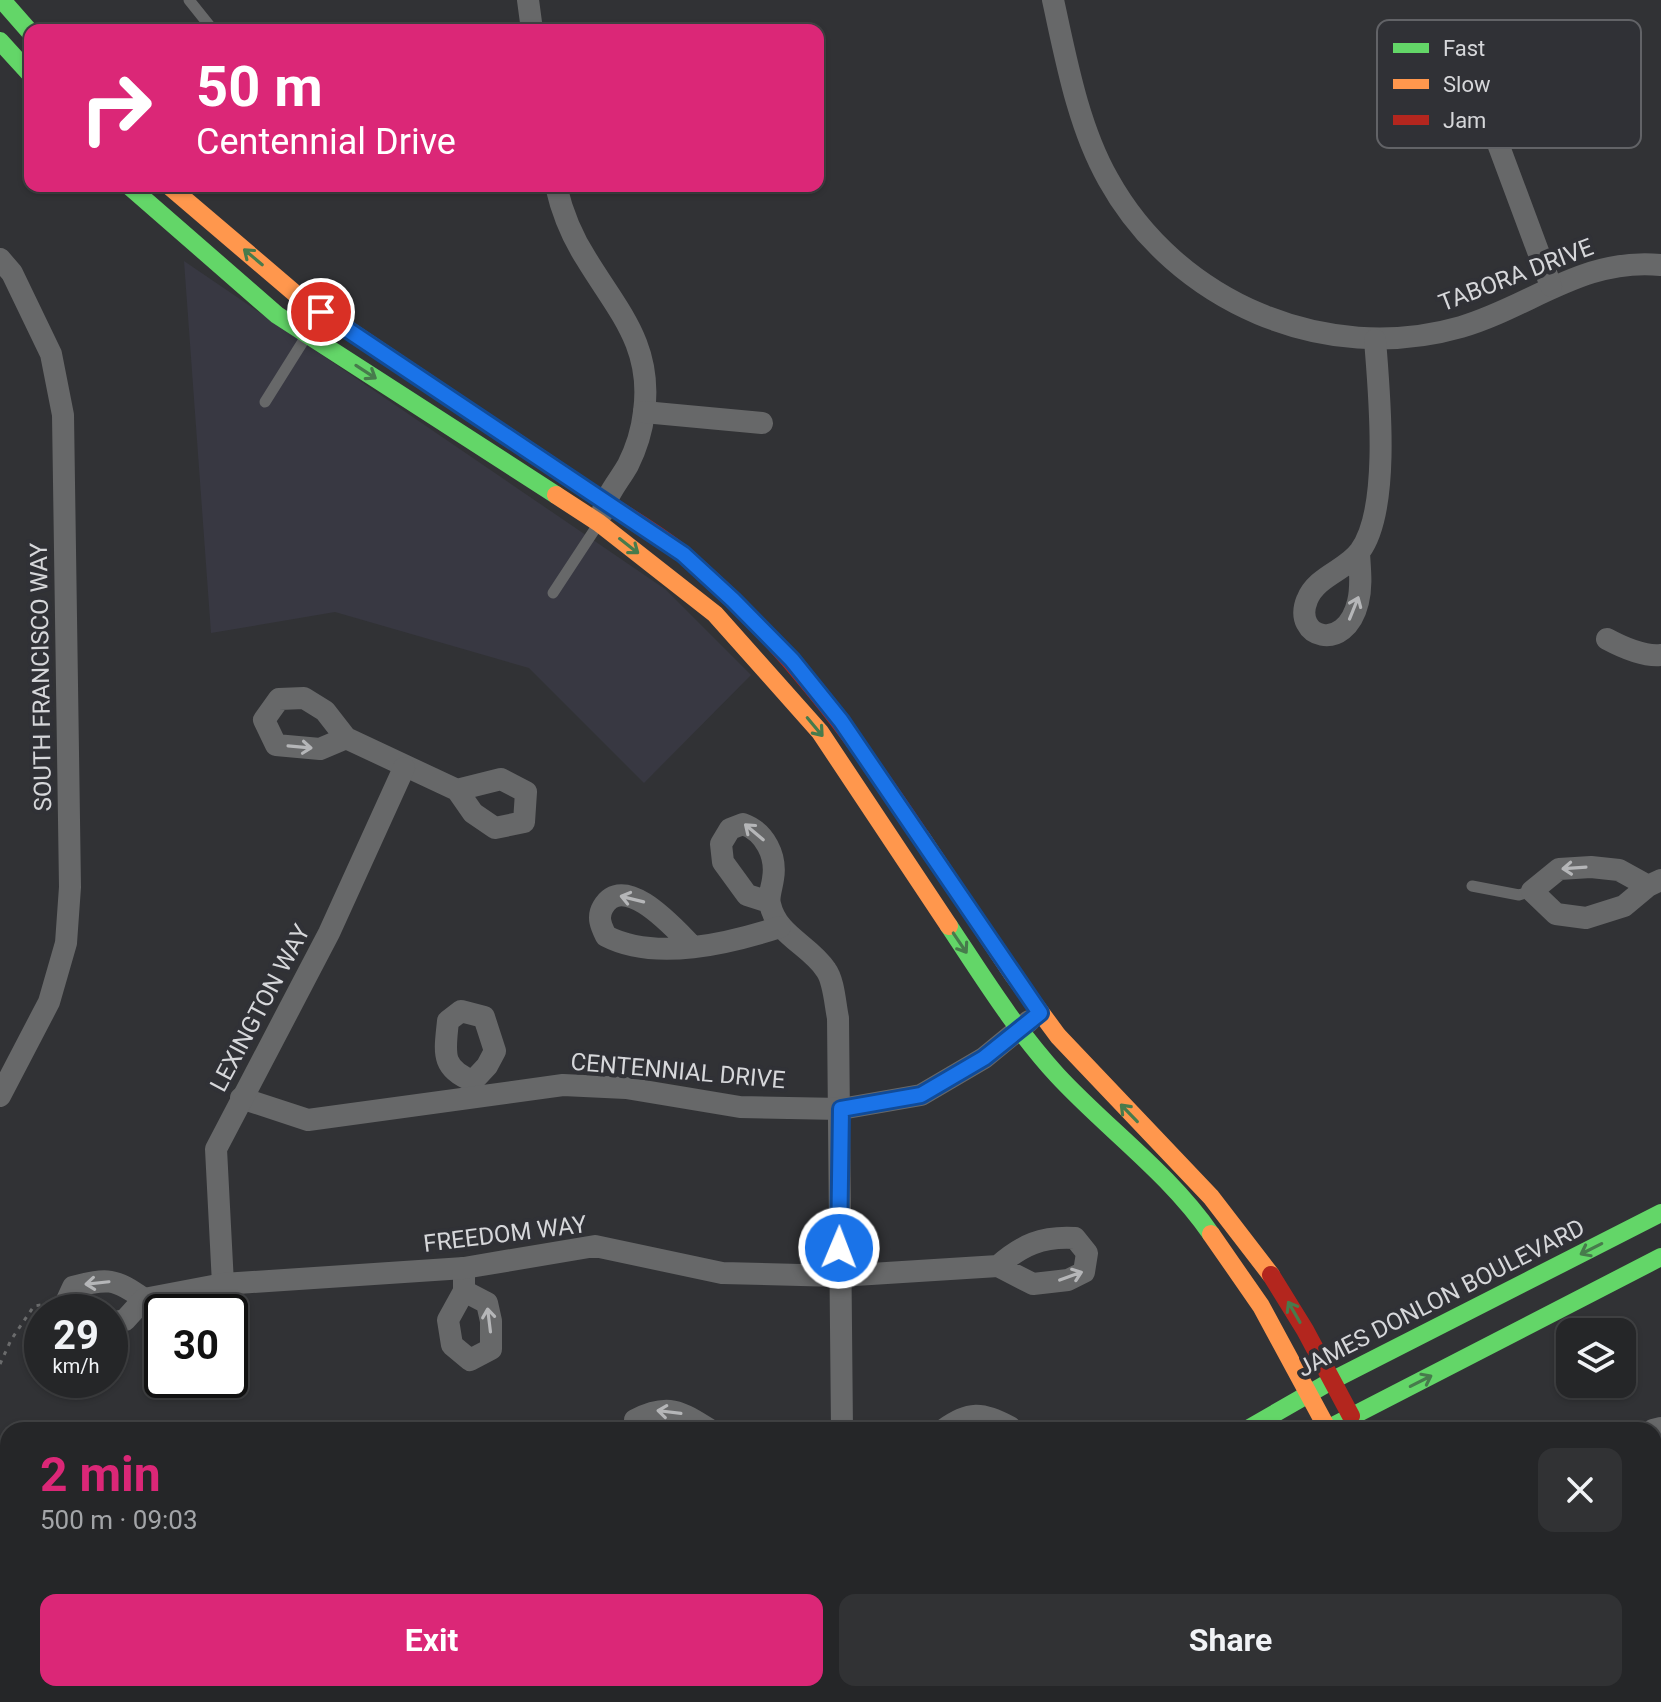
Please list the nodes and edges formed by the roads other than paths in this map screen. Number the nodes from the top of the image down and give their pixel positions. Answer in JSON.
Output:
{"nodes":[{"id":1,"x":3,"y":0,"type":"edge"},
{"id":2,"x":189,"y":0,"type":"edge"},
{"id":3,"x":528,"y":0,"type":"edge"},
{"id":4,"x":1053,"y":0,"type":"edge"},
{"id":5,"x":208,"y":24,"type":"edge"},
{"id":6,"x":531,"y":24,"type":"edge"},
{"id":7,"x":24,"y":25,"type":"edge"},
{"id":8,"x":0,"y":41,"type":"edge"},
{"id":9,"x":24,"y":67,"type":"edge"},
{"id":10,"x":1500,"y":148,"type":"edge"},
{"id":11,"x":135,"y":192,"type":"edge"},
{"id":12,"x":176,"y":192,"type":"edge"},
{"id":13,"x":558,"y":192,"type":"edge"},
{"id":14,"x":0,"y":259,"type":"edge"},
{"id":15,"x":1661,"y":265,"type":"edge"},
{"id":16,"x":1551,"y":286,"type":"junction"},
{"id":17,"x":307,"y":334,"type":"junction"},
{"id":18,"x":1375,"y":340,"type":"junction"},
{"id":19,"x":265,"y":402,"type":"dead end"},
{"id":20,"x":644,"y":412,"type":"junction"},
{"id":21,"x":762,"y":423,"type":"dead end"},
{"id":22,"x":602,"y":512,"type":"junction"},
{"id":23,"x":1359,"y":553,"type":"dead end"},
{"id":24,"x":553,"y":593,"type":"dead end"},
{"id":25,"x":1607,"y":639,"type":"dead end"},
{"id":26,"x":1661,"y":655,"type":"edge"},
{"id":27,"x":346,"y":738,"type":"dead end"},
{"id":28,"x":404,"y":768,"type":"junction"},
{"id":29,"x":457,"y":790,"type":"dead end"},
{"id":30,"x":1654,"y":883,"type":"edge"},
{"id":31,"x":1472,"y":886,"type":"dead end"},
{"id":32,"x":1532,"y":891,"type":"junction"},
{"id":33,"x":769,"y":902,"type":"dead end"},
{"id":34,"x":780,"y":927,"type":"junction"},
{"id":35,"x":692,"y":946,"type":"dead end"},
{"id":36,"x":1040,"y":1013,"type":"junction"},
{"id":37,"x":1018,"y":1030,"type":"junction"},
{"id":38,"x":0,"y":1096,"type":"edge"},
{"id":39,"x":241,"y":1098,"type":"junction"},
{"id":40,"x":841,"y":1109,"type":"junction"},
{"id":41,"x":1661,"y":1213,"type":"edge"},
{"id":42,"x":1661,"y":1257,"type":"edge"},
{"id":43,"x":998,"y":1266,"type":"dead end"},
{"id":44,"x":464,"y":1268,"type":"junction"},
{"id":45,"x":839,"y":1276,"type":"junction"},
{"id":46,"x":223,"y":1284,"type":"junction"},
{"id":47,"x":464,"y":1291,"type":"dead end"},
{"id":48,"x":72,"y":1294,"type":"edge"},
{"id":49,"x":170,"y":1294,"type":"edge"},
{"id":50,"x":144,"y":1299,"type":"joint"},
{"id":51,"x":128,"y":1317,"type":"edge"},
{"id":52,"x":1333,"y":1380,"type":"junction"},
{"id":53,"x":1308,"y":1393,"type":"junction"},
{"id":54,"x":635,"y":1422,"type":"edge"},
{"id":55,"x":698,"y":1422,"type":"edge"},
{"id":56,"x":842,"y":1422,"type":"edge"},
{"id":57,"x":955,"y":1422,"type":"edge"},
{"id":58,"x":1000,"y":1422,"type":"edge"},
{"id":59,"x":1259,"y":1422,"type":"edge"},
{"id":60,"x":1323,"y":1422,"type":"edge"},
{"id":61,"x":1354,"y":1422,"type":"edge"},
{"id":62,"x":1356,"y":1422,"type":"edge"}],
"edges":[{"from":1,"to":7,"type":"main road"},
{"from":2,"to":5,"type":"lane"},
{"from":3,"to":6,"type":"street"},
{"from":4,"to":18,"type":"street","name":"TABORA DRIVE"},
{"from":8,"to":9,"type":"main road"},
{"from":10,"to":16,"type":"street"},
{"from":11,"to":17,"type":"main road"},
{"from":22,"to":12,"type":"main road","one_way":true},
{"from":13,"to":20,"type":"street"},
{"from":14,"to":38,"type":"street","name":"SOUTH FRANCISCO WAY"},
{"from":15,"to":16,"type":"street","name":"TABORA DRIVE"},
{"from":16,"to":18,"type":"street","name":"TABORA DRIVE"},
{"from":17,"to":19,"type":"lane"},
{"from":17,"to":22,"type":"main road","one_way":true},
{"from":18,"to":23,"type":"street"},
{"from":20,"to":21,"type":"street"},
{"from":20,"to":22,"type":"street"},
{"from":22,"to":24,"type":"lane"},
{"from":22,"to":36,"type":"main road"},
{"from":22,"to":37,"type":"main road","one_way":true},
{"from":25,"to":26,"type":"street"},
{"from":27,"to":28,"type":"street"},
{"from":28,"to":29,"type":"street"},
{"from":28,"to":39,"type":"street","name":"LEXINGTON WAY"},
{"from":30,"to":32,"type":"street","one_way":true},
{"from":30,"to":32,"type":"street"},
{"from":31,"to":32,"type":"lane"},
{"from":33,"to":34,"type":"street"},
{"from":34,"to":35,"type":"street"},
{"from":34,"to":40,"type":"street"},
{"from":36,"to":37,"type":"street","name":"CENTENNIAL DRIVE"},
{"from":52,"to":36,"type":"main road","one_way":true},
{"from":37,"to":40,"type":"street","name":"CENTENNIAL DRIVE"},
{"from":37,"to":53,"type":"main road"},
{"from":39,"to":40,"type":"street","name":"CENTENNIAL DRIVE"},
{"from":39,"to":46,"type":"street","name":"LEXINGTON WAY"},
{"from":40,"to":45,"type":"street"},
{"from":41,"to":52,"type":"main road","name":"JAMES DONLON BOULEVARD","one_way":true},
{"from":62,"to":42,"type":"main road","one_way":true},
{"from":43,"to":45,"type":"street","name":"FREEDOM WAY"},
{"from":44,"to":45,"type":"street","name":"FREEDOM WAY"},
{"from":44,"to":46,"type":"street","name":"FREEDOM WAY"},
{"from":44,"to":47,"type":"street"},
{"from":45,"to":56,"type":"street"},
{"from":46,"to":49,"type":"street","name":"FREEDOM WAY"},
{"from":50,"to":48,"type":"street","one_way":true},
{"from":50,"to":51,"type":"street"},
{"from":52,"to":53,"type":"main road","name":"JAMES DONLON BOULEVARD"},
{"from":52,"to":61,"type":"main road"},
{"from":53,"to":59,"type":"main road","name":"JAMES DONLON BOULEVARD"},
{"from":53,"to":60,"type":"main road"},
{"from":55,"to":54,"type":"street","one_way":true},
{"from":57,"to":58,"type":"street"}]}
